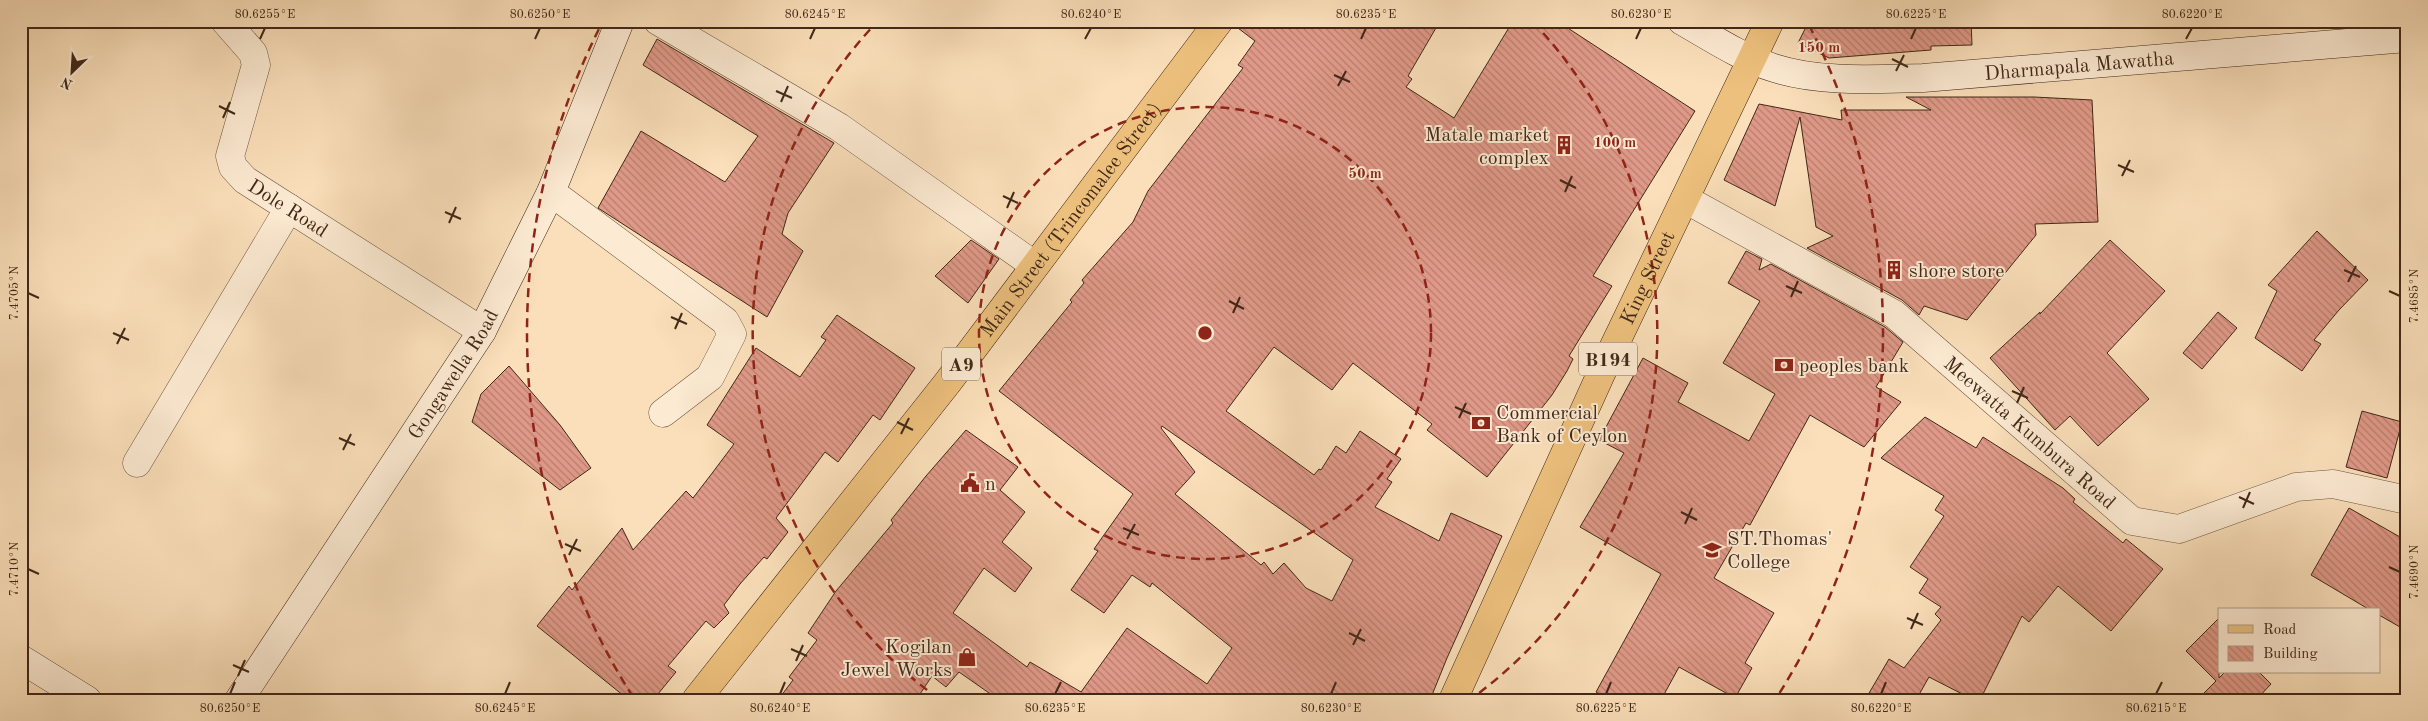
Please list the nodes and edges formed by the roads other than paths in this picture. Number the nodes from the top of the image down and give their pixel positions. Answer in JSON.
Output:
{"nodes":[{"id":1,"x":225,"y":21,"type":"edge"},
{"id":2,"x":620,"y":21,"type":"edge"},
{"id":3,"x":658,"y":21,"type":"edge"},
{"id":4,"x":1219,"y":21,"type":"edge"},
{"id":5,"x":1682,"y":21,"type":"edge"},
{"id":6,"x":1770,"y":21,"type":"edge"},
{"id":7,"x":2407,"y":38,"type":"edge"},
{"id":8,"x":1752,"y":60,"type":"junction"},
{"id":9,"x":550,"y":192,"type":"junction"},
{"id":10,"x":1685,"y":199,"type":"junction"},
{"id":11,"x":289,"y":208,"type":"junction"},
{"id":12,"x":1034,"y":265,"type":"junction"},
{"id":13,"x":482,"y":331,"type":"junction"},
{"id":14,"x":663,"y":413,"type":"dead end"},
{"id":15,"x":137,"y":463,"type":"dead end"},
{"id":16,"x":2407,"y":500,"type":"edge"},
{"id":17,"x":21,"y":659,"type":"edge"},
{"id":18,"x":87,"y":700,"type":"edge"},
{"id":19,"x":239,"y":700,"type":"edge"},
{"id":20,"x":696,"y":700,"type":"edge"},
{"id":21,"x":1453,"y":700,"type":"edge"}],
"edges":[{"from":1,"to":11,"type":"street","name":"Dole Road"},
{"from":2,"to":9,"type":"street","name":"Gongawella Road"},
{"from":3,"to":12,"type":"street"},
{"from":4,"to":12,"type":"main road","name":"Main Street (Trincomalee Street)","number":"A9"},
{"from":5,"to":8,"type":"street","name":"Dharmapala Mawatha"},
{"from":6,"to":8,"type":"main road","name":"King Street","number":"B194"},
{"from":7,"to":8,"type":"street","name":"Dharmapala Mawatha"},
{"from":8,"to":10,"type":"main road","name":"King Street","number":"B194"},
{"from":9,"to":13,"type":"street","name":"Gongawella Road"},
{"from":9,"to":14,"type":"street"},
{"from":10,"to":16,"type":"street","name":"Meewatta Kumbura Road"},
{"from":10,"to":21,"type":"main road","name":"King Street","number":"B194"},
{"from":11,"to":13,"type":"street","name":"Dole Road"},
{"from":11,"to":15,"type":"street"},
{"from":12,"to":20,"type":"main road","name":"Main Street (Trincomalee Street)","number":"A9"},
{"from":13,"to":19,"type":"street","name":"Gongawella Road"},
{"from":17,"to":18,"type":"street"}]}
